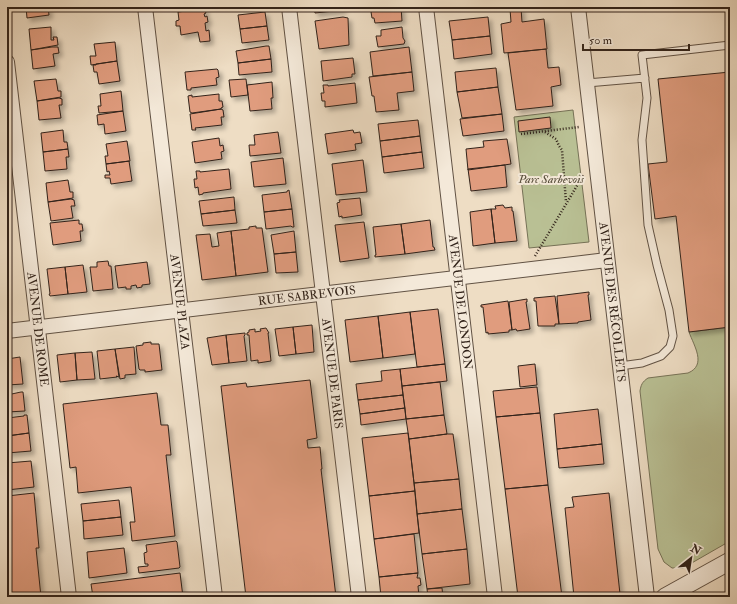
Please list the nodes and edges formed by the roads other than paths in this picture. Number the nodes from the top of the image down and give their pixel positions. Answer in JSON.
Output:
{"nodes":[{"id":1,"x":145,"y":7,"type":"edge"},
{"id":2,"x":289,"y":7,"type":"edge"},
{"id":3,"x":426,"y":7,"type":"edge"},
{"id":4,"x":578,"y":7,"type":"edge"},
{"id":5,"x":730,"y":44,"type":"edge"},
{"id":6,"x":7,"y":62,"type":"edge"},
{"id":7,"x":644,"y":78,"type":"junction"},
{"id":8,"x":586,"y":83,"type":"junction"},
{"id":9,"x":607,"y":260,"type":"junction"},
{"id":10,"x":458,"y":277,"type":"junction"},
{"id":11,"x":322,"y":295,"type":"junction"},
{"id":12,"x":181,"y":311,"type":"junction"},
{"id":13,"x":39,"y":328,"type":"junction"},
{"id":14,"x":7,"y":331,"type":"edge"},
{"id":15,"x":620,"y":366,"type":"junction"},
{"id":16,"x":730,"y":561,"type":"edge"},
{"id":17,"x":69,"y":597,"type":"edge"},
{"id":18,"x":215,"y":597,"type":"edge"},
{"id":19,"x":359,"y":597,"type":"edge"},
{"id":20,"x":495,"y":597,"type":"edge"},
{"id":21,"x":647,"y":597,"type":"edge"},
{"id":22,"x":665,"y":597,"type":"edge"}],
"edges":[{"from":1,"to":12,"type":"street","name":"AVENUE PLAZA"},
{"from":2,"to":11,"type":"street","name":"AVENUE DE PARIS"},
{"from":3,"to":10,"type":"street","name":"AVENUE DE LONDON"},
{"from":4,"to":8,"type":"street","name":"AVENUE DES RÉCOLLETS"},
{"from":5,"to":7,"type":"lane"},
{"from":6,"to":13,"type":"street","name":"AVENUE DE ROME"},
{"from":7,"to":8,"type":"lane"},
{"from":7,"to":15,"type":"lane"},
{"from":8,"to":9,"type":"street","name":"AVENUE DES RÉCOLLETS"},
{"from":9,"to":10,"type":"street","name":"RUE SABREVOIS"},
{"from":9,"to":15,"type":"street","name":"AVENUE DES RÉCOLLETS"},
{"from":10,"to":11,"type":"street","name":"RUE SABREVOIS"},
{"from":10,"to":20,"type":"street","name":"AVENUE DE LONDON"},
{"from":11,"to":12,"type":"street","name":"RUE SABREVOIS"},
{"from":11,"to":19,"type":"street","name":"AVENUE DE PARIS"},
{"from":12,"to":13,"type":"street","name":"RUE SABREVOIS"},
{"from":12,"to":18,"type":"street","name":"AVENUE PLAZA"},
{"from":13,"to":14,"type":"street","name":"RUE SABREVOIS"},
{"from":13,"to":17,"type":"street","name":"AVENUE DE ROME"},
{"from":15,"to":21,"type":"street","name":"AVENUE DES RÉCOLLETS"},
{"from":16,"to":22,"type":"street"}]}
